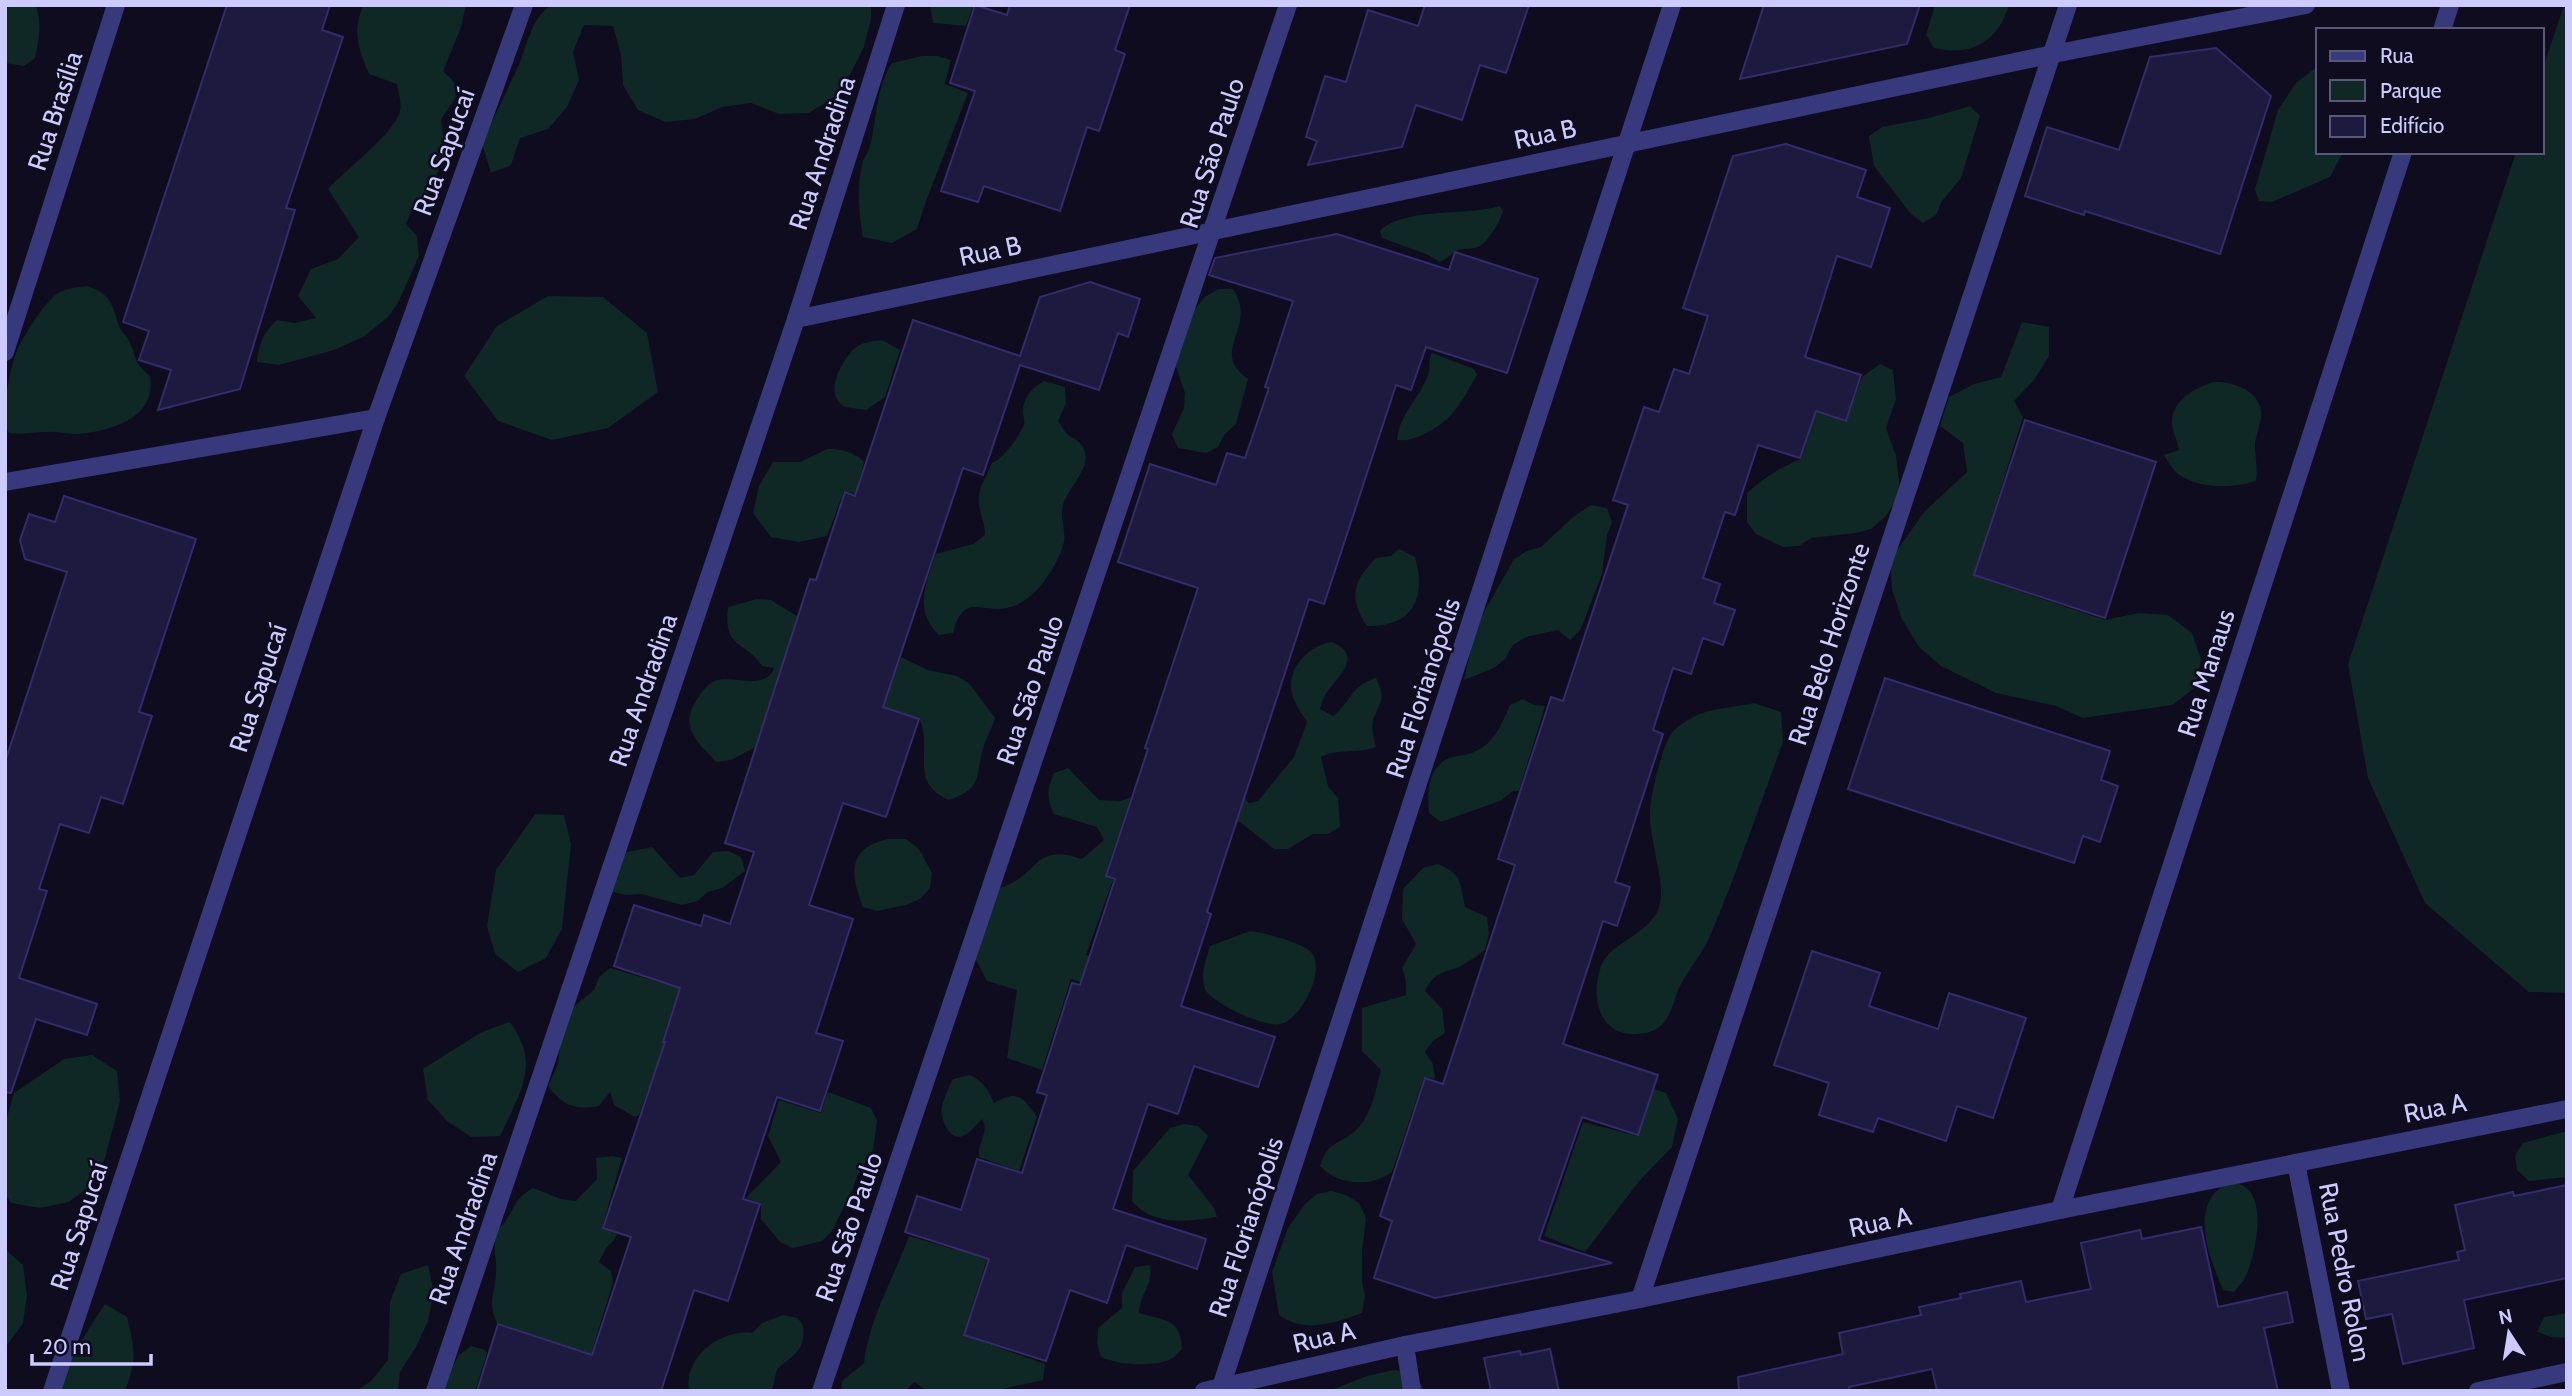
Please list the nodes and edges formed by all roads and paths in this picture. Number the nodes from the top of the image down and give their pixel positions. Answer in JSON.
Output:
{"nodes":[{"id":1,"x":116,"y":5,"type":"edge"},
{"id":2,"x":524,"y":5,"type":"edge"},
{"id":3,"x":897,"y":5,"type":"edge"},
{"id":4,"x":1288,"y":5,"type":"edge"},
{"id":5,"x":1672,"y":5,"type":"edge"},
{"id":6,"x":2068,"y":5,"type":"edge"},
{"id":7,"x":2306,"y":5,"type":"edge"},
{"id":8,"x":2450,"y":5,"type":"edge"},
{"id":9,"x":2443,"y":28,"type":"edge"},
{"id":10,"x":2053,"y":54,"type":"junction"},
{"id":11,"x":1629,"y":143,"type":"junction"},
{"id":12,"x":2402,"y":154,"type":"edge"},
{"id":13,"x":1214,"y":230,"type":"junction"},
{"id":14,"x":796,"y":319,"type":"junction"},
{"id":15,"x":5,"y":352,"type":"edge"},
{"id":16,"x":376,"y":418,"type":"junction"},
{"id":17,"x":5,"y":482,"type":"edge"},
{"id":18,"x":2567,"y":1109,"type":"edge"},
{"id":19,"x":2296,"y":1163,"type":"junction"},
{"id":20,"x":2060,"y":1210,"type":"junction"},
{"id":21,"x":1640,"y":1300,"type":"junction"},
{"id":22,"x":1405,"y":1345,"type":"junction"},
{"id":23,"x":2567,"y":1372,"type":"edge"},
{"id":24,"x":1213,"y":1389,"type":"edge"},
{"id":25,"x":52,"y":1391,"type":"edge"},
{"id":26,"x":435,"y":1391,"type":"edge"},
{"id":27,"x":821,"y":1391,"type":"edge"},
{"id":28,"x":1412,"y":1391,"type":"edge"},
{"id":29,"x":2341,"y":1391,"type":"edge"},
{"id":30,"x":2478,"y":1391,"type":"edge"}],
"edges":[{"from":1,"to":15,"type":"street","name":"Rua Brasília"},
{"from":2,"to":16,"type":"street","name":"Rua Sapucaí"},
{"from":3,"to":14,"type":"street","name":"Rua Andradina"},
{"from":4,"to":13,"type":"street","name":"Rua São Paulo"},
{"from":5,"to":11,"type":"street","name":"Rua Florianópolis"},
{"from":6,"to":10,"type":"street","name":"Rua Belo Horizonte"},
{"from":7,"to":10,"type":"street","name":"Rua B"},
{"from":8,"to":9,"type":"street"},
{"from":10,"to":11,"type":"street","name":"Rua B"},
{"from":10,"to":21,"type":"street","name":"Rua Belo Horizonte"},
{"from":11,"to":13,"type":"street","name":"Rua B"},
{"from":11,"to":24,"type":"street","name":"Rua Florianópolis"},
{"from":12,"to":20,"type":"street","name":"Rua Manaus"},
{"from":13,"to":14,"type":"street","name":"Rua B"},
{"from":13,"to":27,"type":"street","name":"Rua São Paulo"},
{"from":14,"to":26,"type":"street","name":"Rua Andradina"},
{"from":16,"to":17,"type":"street"},
{"from":16,"to":25,"type":"street","name":"Rua Sapucaí"},
{"from":18,"to":19,"type":"street","name":"Rua A"},
{"from":19,"to":20,"type":"street","name":"Rua A"},
{"from":19,"to":29,"type":"street","name":"Rua Pedro Rolon"},
{"from":20,"to":21,"type":"street","name":"Rua A"},
{"from":21,"to":22,"type":"street","name":"Rua A"},
{"from":22,"to":24,"type":"street","name":"Rua A"},
{"from":22,"to":28,"type":"street"},
{"from":23,"to":30,"type":"street"}]}
